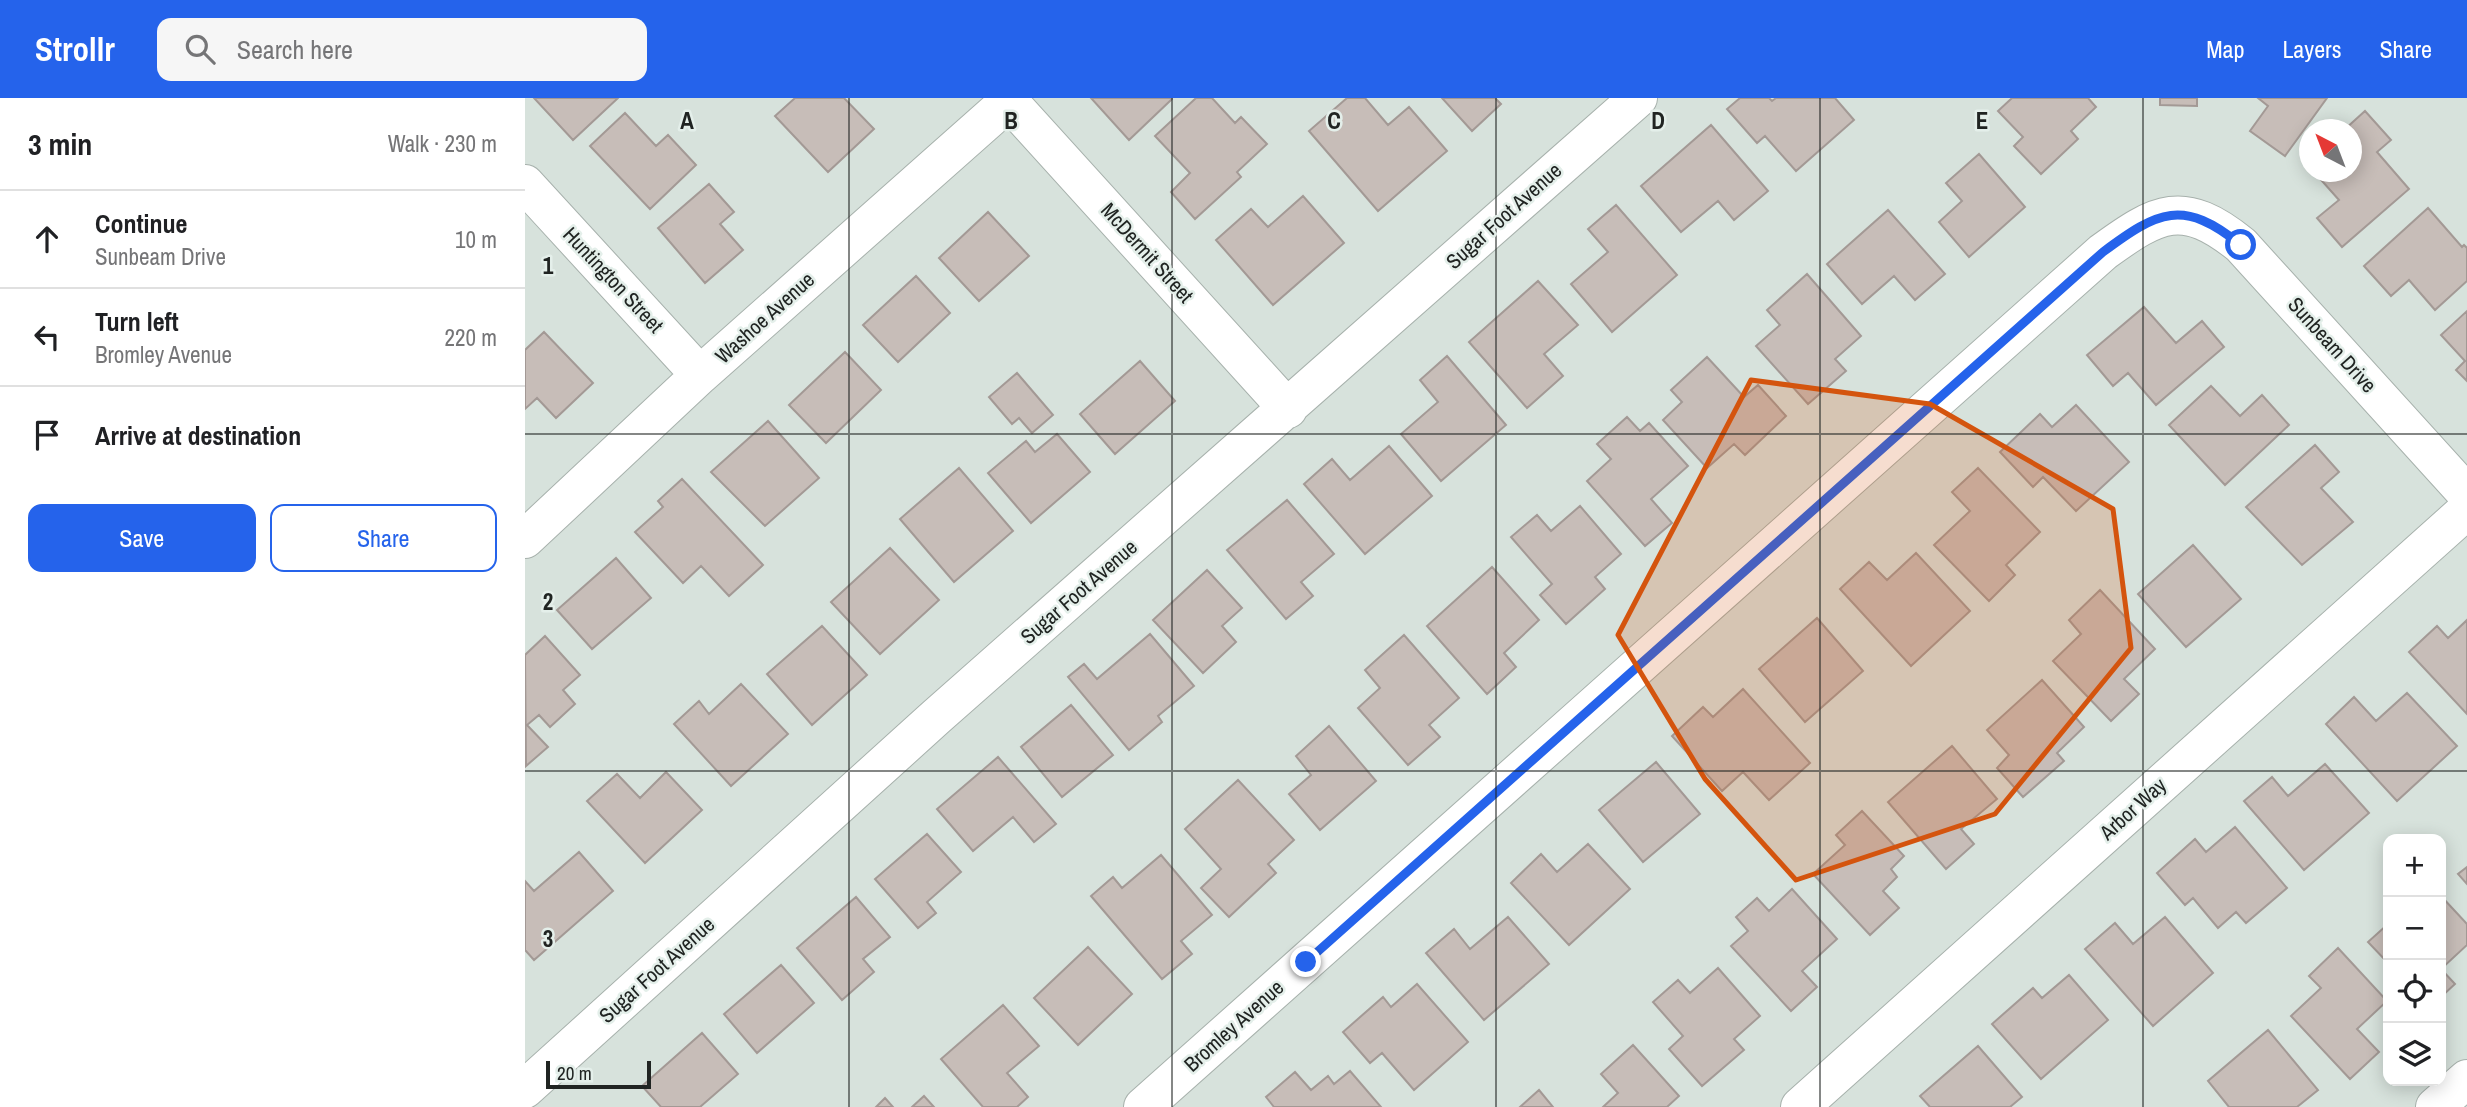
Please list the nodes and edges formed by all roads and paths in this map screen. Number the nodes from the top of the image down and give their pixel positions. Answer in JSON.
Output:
{"nodes":[{"id":1,"x":1638,"y":98,"type":"edge"},
{"id":2,"x":1007,"y":99,"type":"edge"},
{"id":3,"x":525,"y":184,"type":"edge"},
{"id":4,"x":2185,"y":214,"type":"joint"},
{"id":5,"x":700,"y":375,"type":"junction"},
{"id":6,"x":1288,"y":409,"type":"junction"},
{"id":7,"x":2467,"y":494,"type":"edge"},
{"id":8,"x":2467,"y":510,"type":"edge"},
{"id":9,"x":525,"y":539,"type":"edge"},
{"id":10,"x":2467,"y":1079,"type":"edge"},
{"id":11,"x":525,"y":1089,"type":"edge"},
{"id":12,"x":1143,"y":1107,"type":"edge"},
{"id":13,"x":1800,"y":1107,"type":"edge"},
{"id":14,"x":2435,"y":1107,"type":"edge"}],
"edges":[{"from":1,"to":6,"type":"street","name":"Sugar Foot Avenue"},
{"from":2,"to":5,"type":"street","name":"Washoe Avenue"},
{"from":2,"to":6,"type":"street","name":"McDermit Street"},
{"from":3,"to":5,"type":"street","name":"Huntington Street"},
{"from":4,"to":7,"type":"street","name":"Sunbeam Drive"},
{"from":4,"to":12,"type":"street","name":"Bromley Avenue"},
{"from":5,"to":9,"type":"street","name":"Washoe Avenue"},
{"from":6,"to":11,"type":"street","name":"Sugar Foot Avenue"},
{"from":8,"to":13,"type":"street","name":"Arbor Way"},
{"from":10,"to":14,"type":"street"}]}
